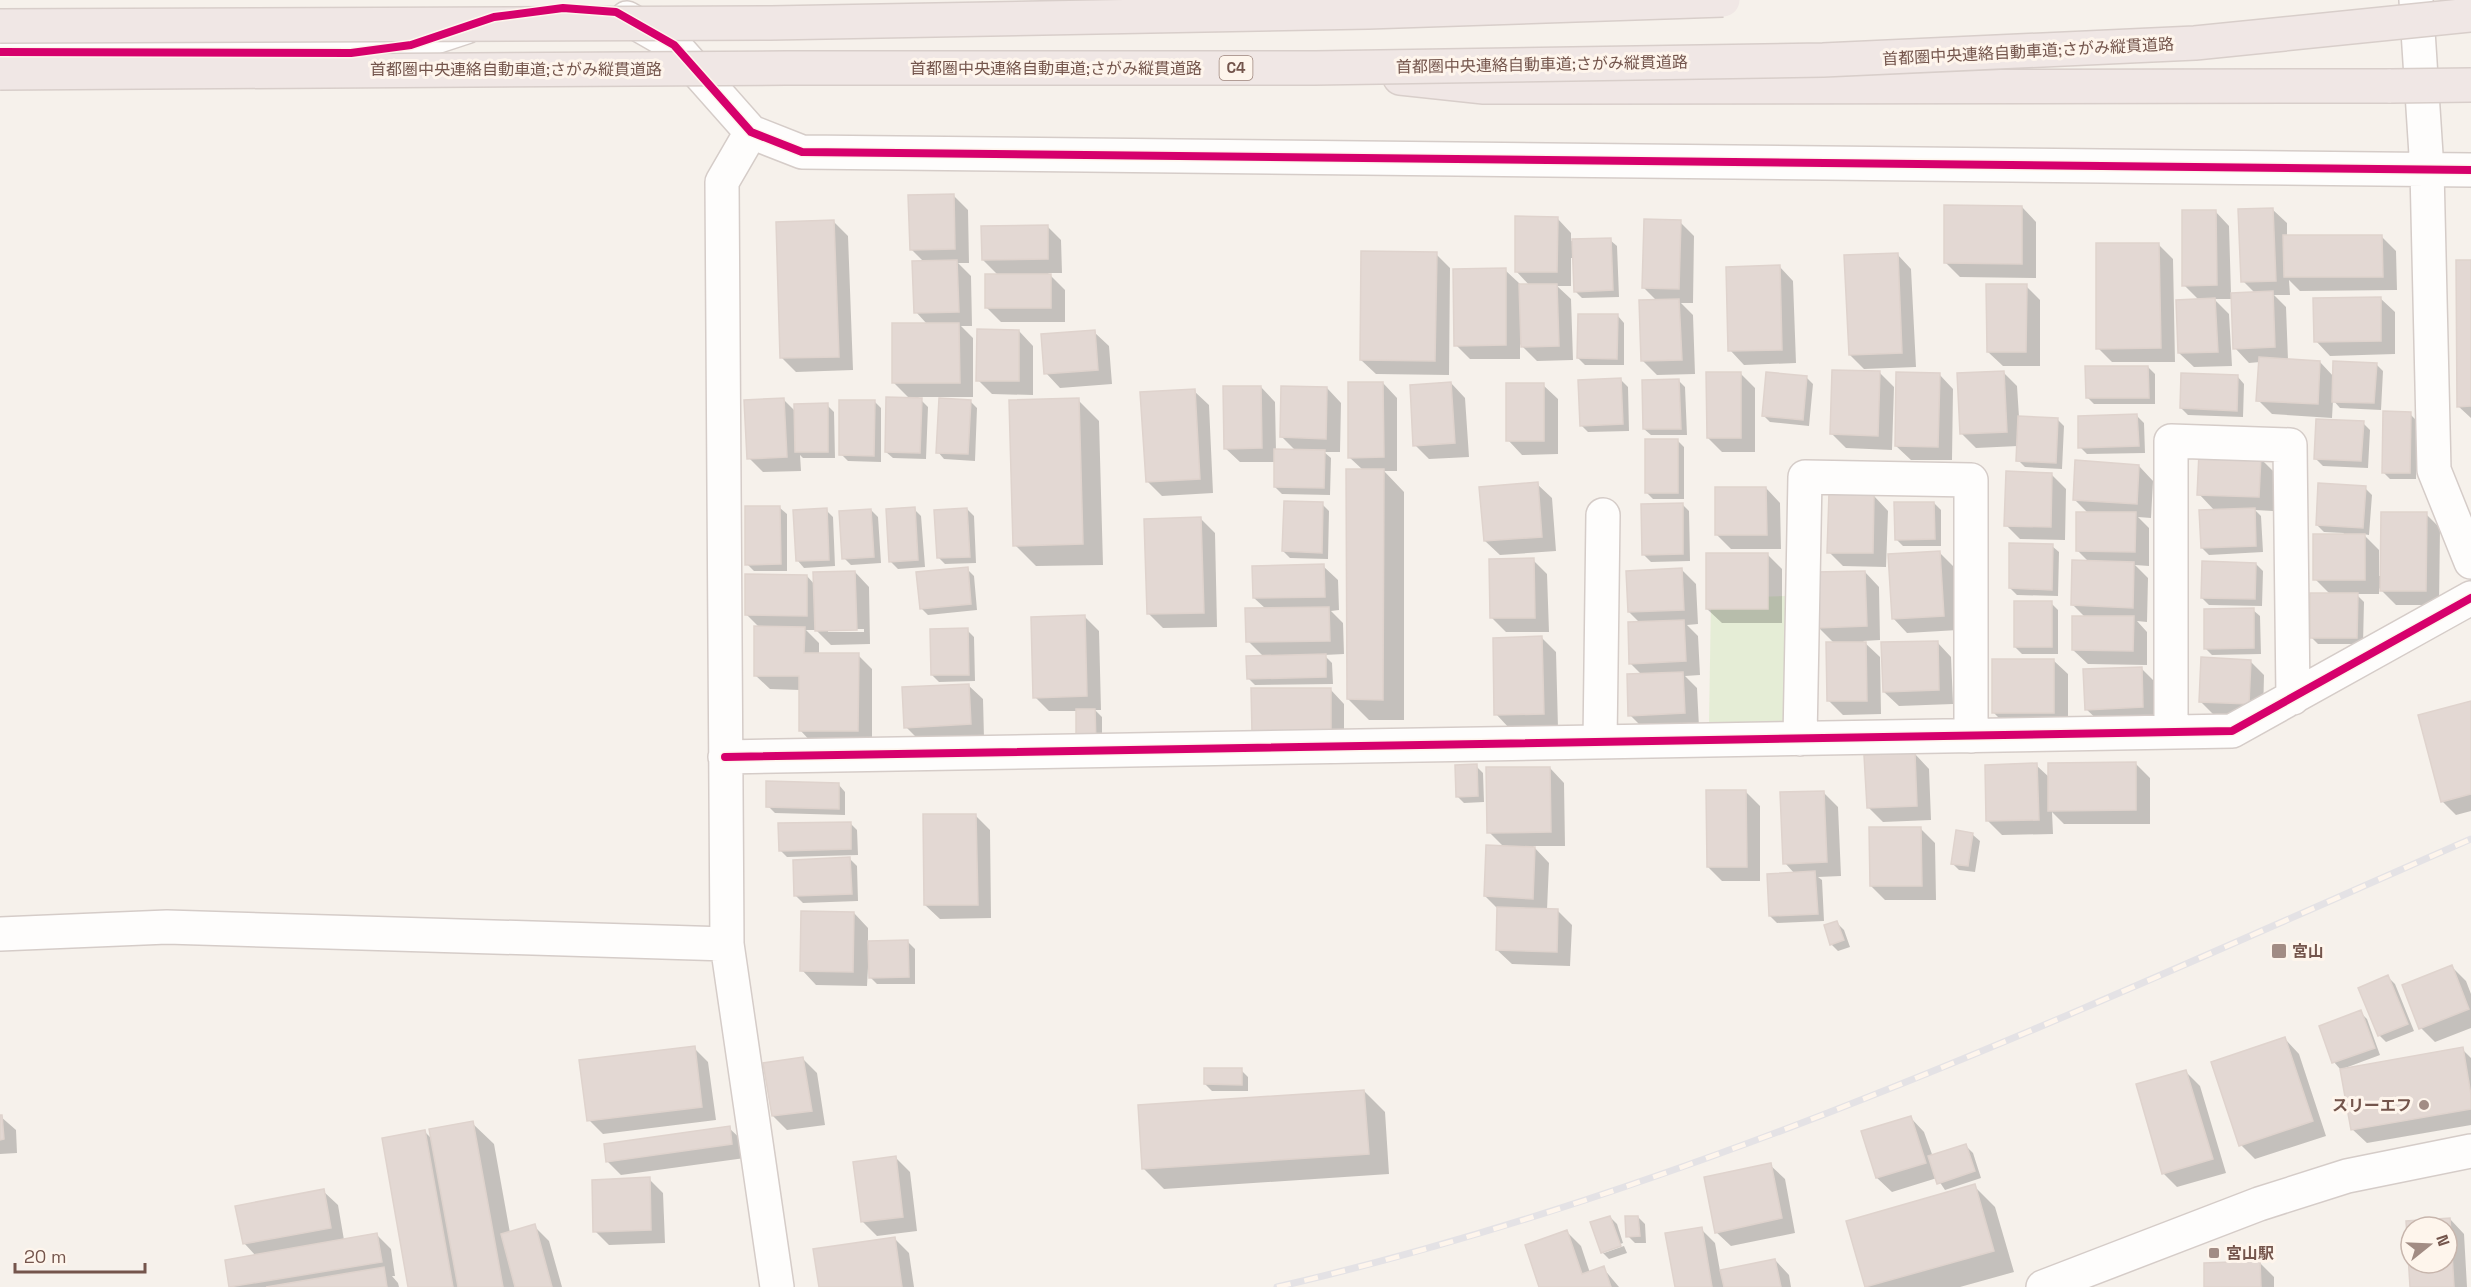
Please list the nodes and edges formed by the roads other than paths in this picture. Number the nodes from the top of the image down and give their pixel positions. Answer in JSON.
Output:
{"nodes":[{"id":1,"x":1723,"y":0,"type":"edge"},
{"id":2,"x":2416,"y":0,"type":"edge"},
{"id":3,"x":2471,"y":15,"type":"edge"},
{"id":4,"x":0,"y":26,"type":"edge"},
{"id":5,"x":0,"y":52,"type":"edge"},
{"id":6,"x":1315,"y":68,"type":"junction"},
{"id":7,"x":0,"y":73,"type":"edge"},
{"id":8,"x":2471,"y":85,"type":"edge"},
{"id":9,"x":751,"y":132,"type":"junction"},
{"id":10,"x":2427,"y":170,"type":"junction"},
{"id":11,"x":2471,"y":170,"type":"edge"},
{"id":12,"x":1603,"y":514,"type":"dead end"},
{"id":13,"x":2471,"y":562,"type":"edge"},
{"id":14,"x":2471,"y":598,"type":"edge"},
{"id":15,"x":2293,"y":698,"type":"junction"},
{"id":16,"x":2171,"y":732,"type":"junction"},
{"id":17,"x":1971,"y":736,"type":"junction"},
{"id":18,"x":1800,"y":739,"type":"junction"},
{"id":19,"x":1600,"y":742,"type":"junction"},
{"id":20,"x":725,"y":757,"type":"junction"},
{"id":21,"x":0,"y":934,"type":"edge"},
{"id":22,"x":727,"y":944,"type":"junction"},
{"id":23,"x":2471,"y":1151,"type":"edge"},
{"id":24,"x":2098,"y":1276,"type":"edge"},
{"id":25,"x":777,"y":1287,"type":"edge"},
{"id":26,"x":2043,"y":1287,"type":"edge"}],
"edges":[{"from":1,"to":4,"type":"highway","bridge":true},
{"from":2,"to":10,"type":"street"},
{"from":3,"to":6,"type":"highway","name":"首都圏中央連絡自動車道;さがみ縦貫道路","number":"C4","bridge":true},
{"from":5,"to":9,"type":"street"},
{"from":6,"to":7,"type":"highway","name":"首都圏中央連絡自動車道;さがみ縦貫道路","number":"C4","bridge":true},
{"from":6,"to":8,"type":"highway","bridge":true},
{"from":9,"to":10,"type":"street"},
{"from":9,"to":20,"type":"street"},
{"from":10,"to":11,"type":"street"},
{"from":10,"to":13,"type":"street"},
{"from":12,"to":19,"type":"street"},
{"from":14,"to":15,"type":"street"},
{"from":15,"to":16,"type":"street"},
{"from":15,"to":16,"type":"street"},
{"from":16,"to":17,"type":"street"},
{"from":17,"to":18,"type":"street"},
{"from":17,"to":18,"type":"street"},
{"from":18,"to":19,"type":"street"},
{"from":19,"to":20,"type":"street"},
{"from":20,"to":22,"type":"street"},
{"from":21,"to":22,"type":"street"},
{"from":22,"to":25,"type":"street"},
{"from":23,"to":24,"type":"street"},
{"from":24,"to":26,"type":"street"}]}
